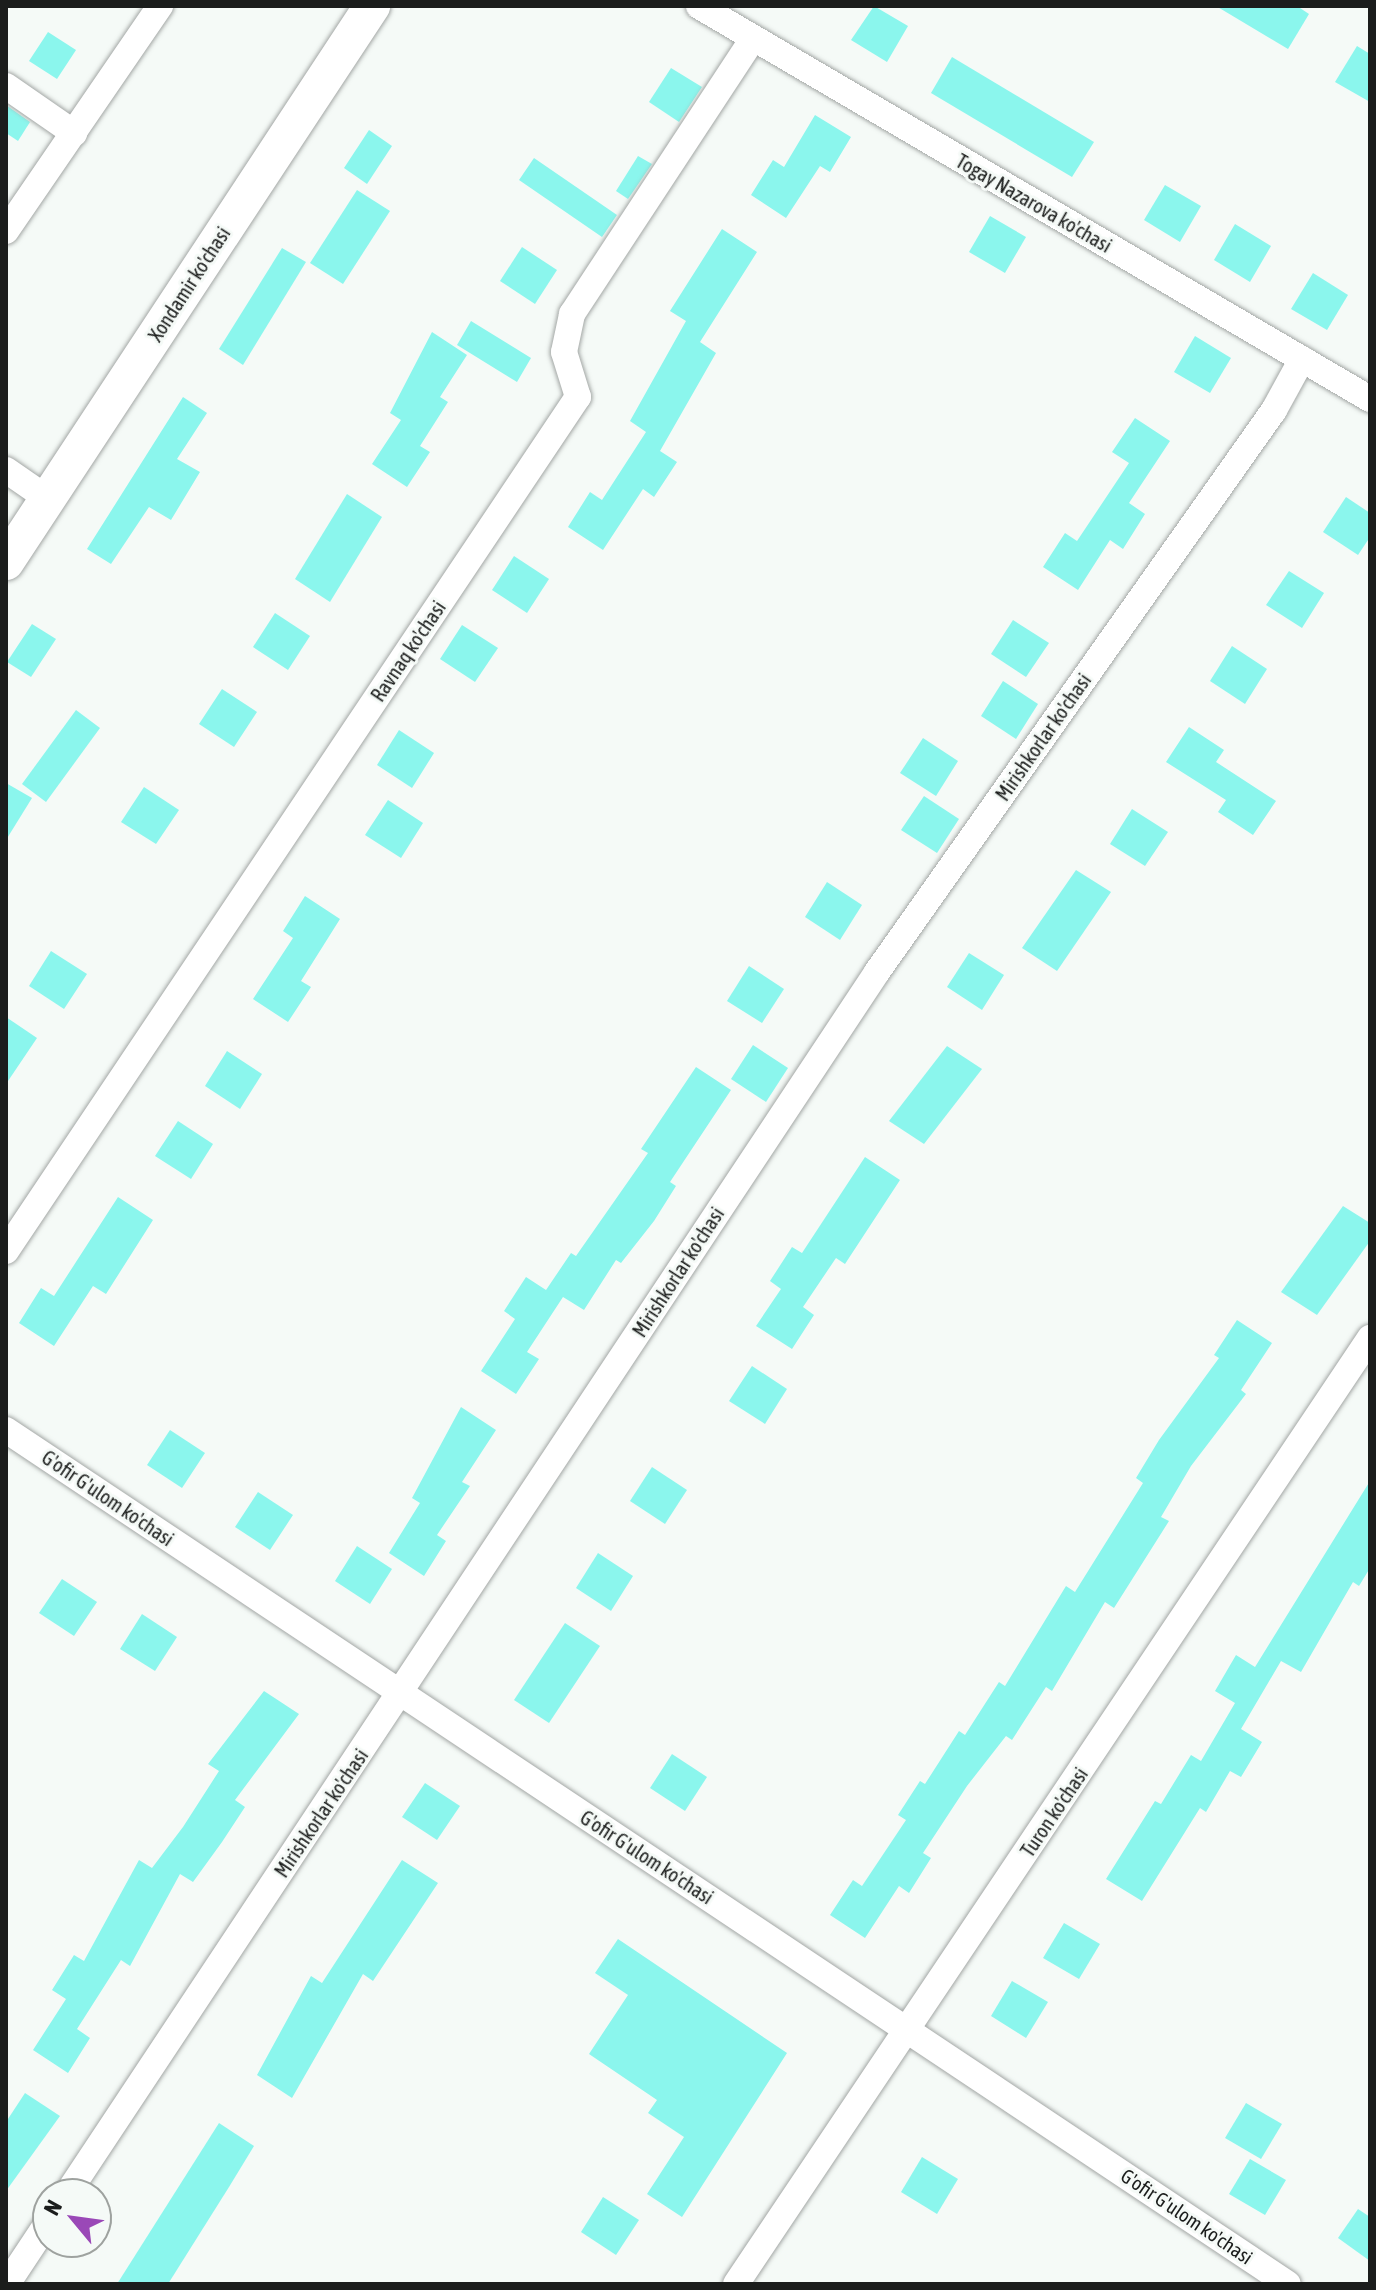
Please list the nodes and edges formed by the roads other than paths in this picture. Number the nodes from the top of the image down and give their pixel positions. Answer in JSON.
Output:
{"nodes":[{"id":1,"x":160,"y":6,"type":"edge"},
{"id":2,"x":372,"y":6,"type":"edge"},
{"id":3,"x":699,"y":6,"type":"edge"},
{"id":4,"x":753,"y":38,"type":"junction"},
{"id":5,"x":6,"y":86,"type":"edge"},
{"id":6,"x":74,"y":133,"type":"junction"},
{"id":7,"x":6,"y":231,"type":"edge"},
{"id":8,"x":1302,"y":359,"type":"junction"},
{"id":9,"x":1370,"y":399,"type":"edge"},
{"id":10,"x":6,"y":470,"type":"edge"},
{"id":11,"x":48,"y":499,"type":"junction"},
{"id":12,"x":6,"y":562,"type":"edge"},
{"id":13,"x":6,"y":1251,"type":"edge"},
{"id":14,"x":1370,"y":1338,"type":"edge"},
{"id":15,"x":6,"y":1430,"type":"edge"},
{"id":16,"x":399,"y":1694,"type":"junction"},
{"id":17,"x":909,"y":2030,"type":"junction"},
{"id":18,"x":78,"y":2178,"type":"edge"},
{"id":19,"x":32,"y":2246,"type":"edge"},
{"id":20,"x":7,"y":2284,"type":"edge"},
{"id":21,"x":736,"y":2284,"type":"edge"},
{"id":22,"x":1288,"y":2284,"type":"edge"}],
"edges":[{"from":1,"to":6,"type":"street"},
{"from":2,"to":11,"type":"main road","name":"Xondamir ko'chasi"},
{"from":3,"to":4,"type":"street","name":"Togay Nazarova ko'chasi"},
{"from":4,"to":8,"type":"street","name":"Togay Nazarova ko'chasi"},
{"from":4,"to":13,"type":"street","name":"Ravnaq ko'chasi"},
{"from":5,"to":6,"type":"street"},
{"from":6,"to":7,"type":"street"},
{"from":8,"to":9,"type":"street","name":"Togay Nazarova ko'chasi"},
{"from":8,"to":16,"type":"street","name":"Mirishkorlar ko'chasi"},
{"from":10,"to":11,"type":"street"},
{"from":11,"to":12,"type":"main road","name":"Xondamir ko'chasi"},
{"from":14,"to":17,"type":"street","name":"Turon ko'chasi"},
{"from":15,"to":16,"type":"street","name":"G'ofir G'ulom ko'chasi"},
{"from":16,"to":17,"type":"street","name":"G'ofir G'ulom ko'chasi"},
{"from":16,"to":18,"type":"street","name":"Mirishkorlar ko'chasi"},
{"from":17,"to":21,"type":"street","name":"Turon ko'chasi"},
{"from":17,"to":22,"type":"street","name":"G'ofir G'ulom ko'chasi"},
{"from":19,"to":20,"type":"street"}]}
